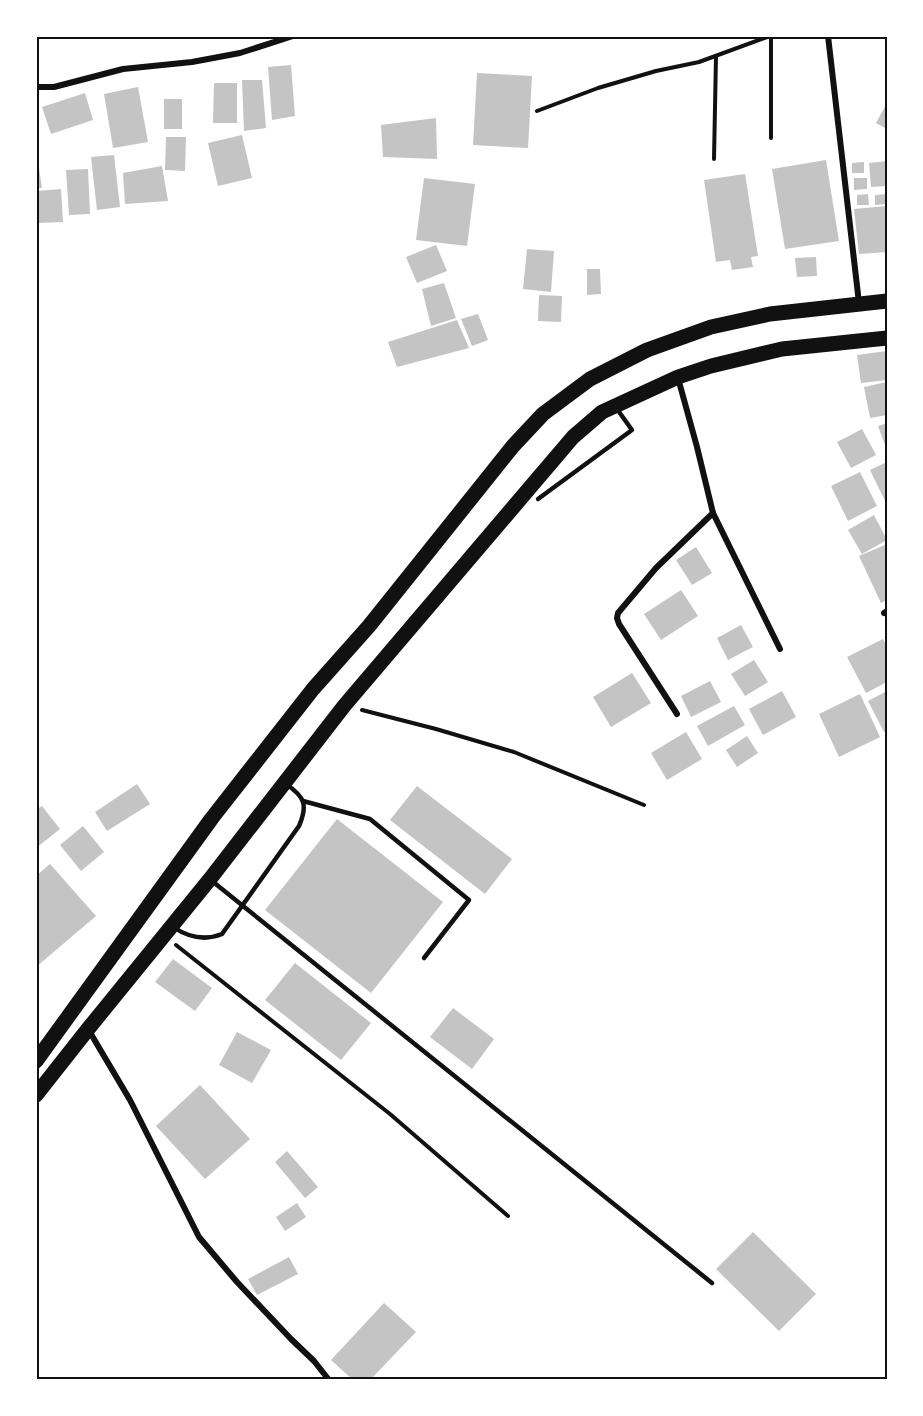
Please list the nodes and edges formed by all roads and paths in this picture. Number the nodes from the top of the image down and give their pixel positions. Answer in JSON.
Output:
{"nodes":[{"id":1,"x":293,"y":36,"type":"edge"},
{"id":2,"x":771,"y":36,"type":"edge"},
{"id":3,"x":828,"y":36,"type":"edge"},
{"id":4,"x":716,"y":56,"type":"junction"},
{"id":5,"x":36,"y":87,"type":"edge"},
{"id":6,"x":537,"y":111,"type":"dead end"},
{"id":7,"x":771,"y":138,"type":"dead end"},
{"id":8,"x":714,"y":159,"type":"dead end"},
{"id":9,"x":887,"y":301,"type":"edge"},
{"id":10,"x":859,"y":304,"type":"junction"},
{"id":11,"x":887,"y":338,"type":"edge"},
{"id":12,"x":678,"y":377,"type":"junction"},
{"id":13,"x":615,"y":407,"type":"junction"},
{"id":14,"x":538,"y":499,"type":"dead end"},
{"id":15,"x":713,"y":513,"type":"junction"},
{"id":16,"x":780,"y":649,"type":"dead end"},
{"id":17,"x":344,"y":706,"type":"junction"},
{"id":18,"x":677,"y":714,"type":"dead end"},
{"id":19,"x":284,"y":783,"type":"junction"},
{"id":20,"x":303,"y":801,"type":"junction"},
{"id":21,"x":644,"y":805,"type":"dead end"},
{"id":22,"x":210,"y":879,"type":"junction"},
{"id":23,"x":242,"y":905,"type":"junction"},
{"id":24,"x":168,"y":931,"type":"junction"},
{"id":25,"x":424,"y":958,"type":"dead end"},
{"id":26,"x":88,"y":1029,"type":"junction"},
{"id":27,"x":39,"y":1054,"type":"edge"},
{"id":28,"x":36,"y":1095,"type":"edge"},
{"id":29,"x":508,"y":1216,"type":"dead end"},
{"id":30,"x":712,"y":1283,"type":"dead end"},
{"id":31,"x":329,"y":1380,"type":"edge"}],
"edges":[{"from":1,"to":5,"type":"street"},
{"from":2,"to":4,"type":"path"},
{"from":2,"to":7,"type":"path"},
{"from":3,"to":10,"type":"street"},
{"from":4,"to":6,"type":"path"},
{"from":4,"to":8,"type":"path"},
{"from":9,"to":10,"type":"highway"},
{"from":10,"to":27,"type":"highway"},
{"from":11,"to":12,"type":"highway"},
{"from":12,"to":13,"type":"highway"},
{"from":12,"to":15,"type":"street"},
{"from":13,"to":14,"type":"lane"},
{"from":13,"to":17,"type":"highway"},
{"from":15,"to":16,"type":"street"},
{"from":15,"to":18,"type":"street"},
{"from":17,"to":19,"type":"highway"},
{"from":17,"to":21,"type":"path"},
{"from":19,"to":20,"type":"lane"},
{"from":19,"to":22,"type":"highway"},
{"from":20,"to":23,"type":"lane"},
{"from":20,"to":25,"type":"lane"},
{"from":22,"to":23,"type":"lane"},
{"from":22,"to":24,"type":"highway"},
{"from":23,"to":24,"type":"lane"},
{"from":23,"to":30,"type":"lane"},
{"from":24,"to":26,"type":"highway"},
{"from":24,"to":29,"type":"path"},
{"from":26,"to":28,"type":"highway"},
{"from":26,"to":31,"type":"street"}]}
